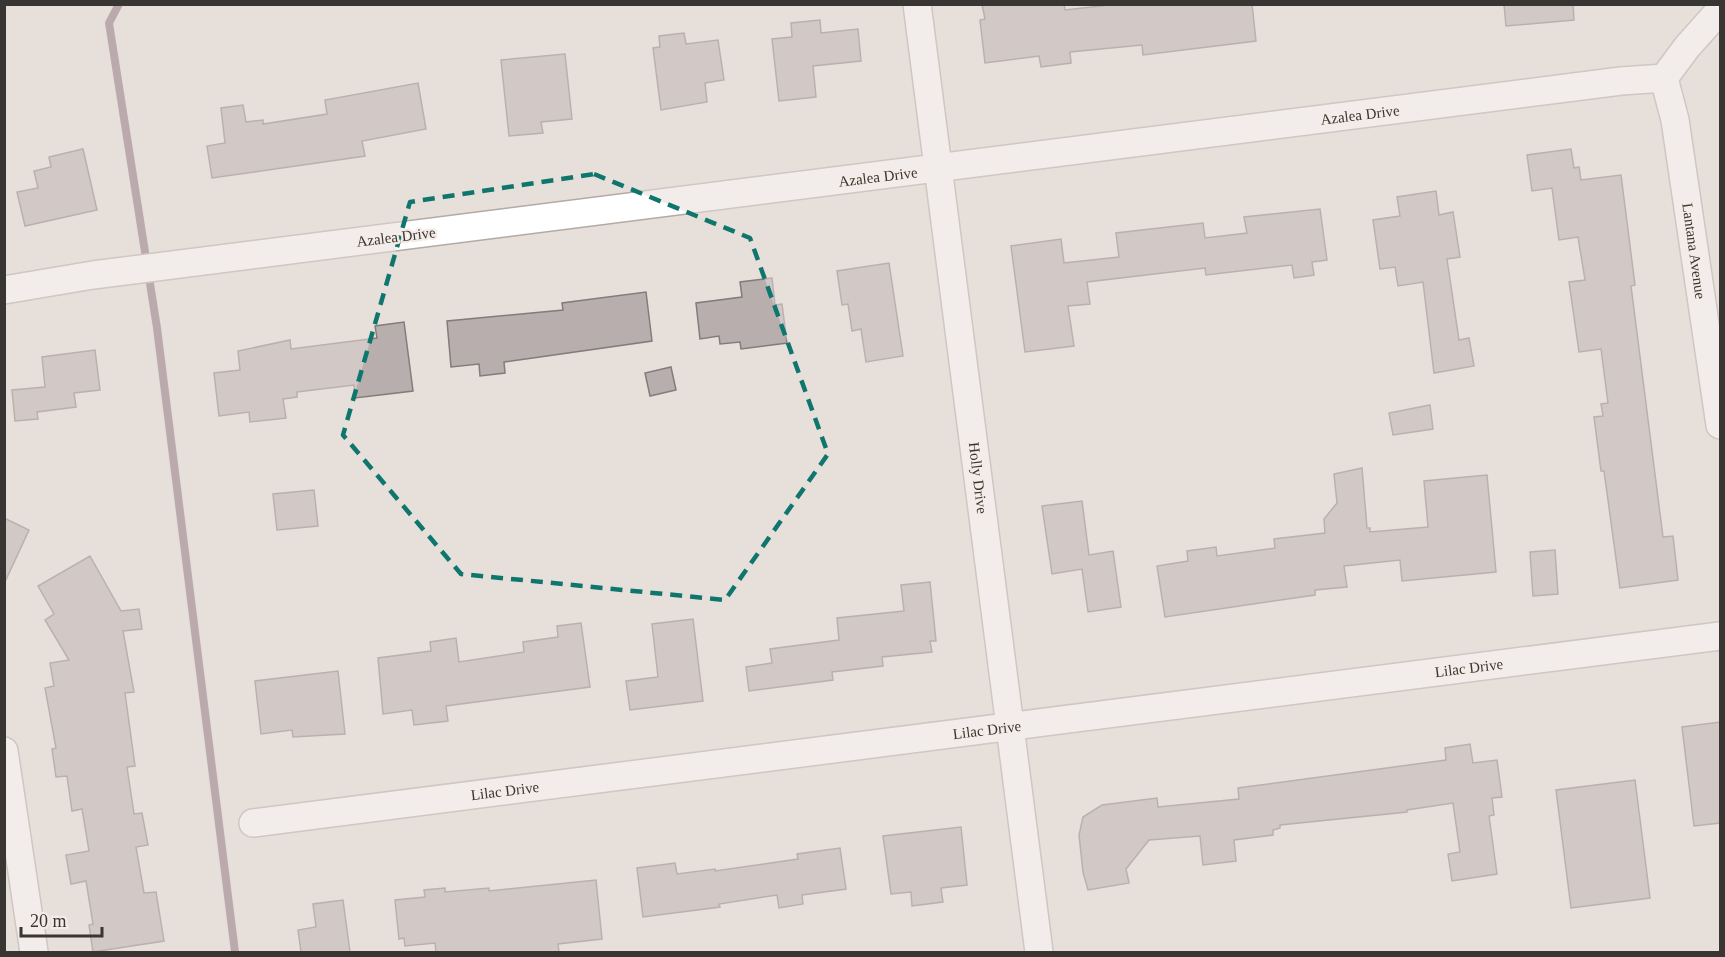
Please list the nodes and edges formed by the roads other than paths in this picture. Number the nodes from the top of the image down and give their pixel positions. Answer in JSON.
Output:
{"nodes":[{"id":1,"x":917,"y":4,"type":"edge"},
{"id":2,"x":1720,"y":10,"type":"edge"},
{"id":3,"x":1665,"y":78,"type":"junction"},
{"id":4,"x":938,"y":169,"type":"junction"},
{"id":5,"x":4,"y":290,"type":"edge"},
{"id":6,"x":1720,"y":425,"type":"edge"},
{"id":7,"x":1720,"y":636,"type":"edge"},
{"id":8,"x":1010,"y":727,"type":"junction"},
{"id":9,"x":4,"y":751,"type":"edge"},
{"id":10,"x":253,"y":823,"type":"dead end"},
{"id":11,"x":34,"y":952,"type":"edge"},
{"id":12,"x":1039,"y":952,"type":"edge"}],
"edges":[{"from":1,"to":4,"type":"street","name":"Holly Drive"},
{"from":2,"to":3,"type":"street"},
{"from":3,"to":4,"type":"street","name":"Azalea Drive"},
{"from":3,"to":6,"type":"street","name":"Lantana Avenue"},
{"from":4,"to":5,"type":"street","name":"Azalea Drive"},
{"from":4,"to":8,"type":"street","name":"Holly Drive"},
{"from":7,"to":8,"type":"street","name":"Lilac Drive"},
{"from":8,"to":10,"type":"street","name":"Lilac Drive"},
{"from":8,"to":12,"type":"street","name":"Holly Drive"},
{"from":9,"to":11,"type":"street"}]}
